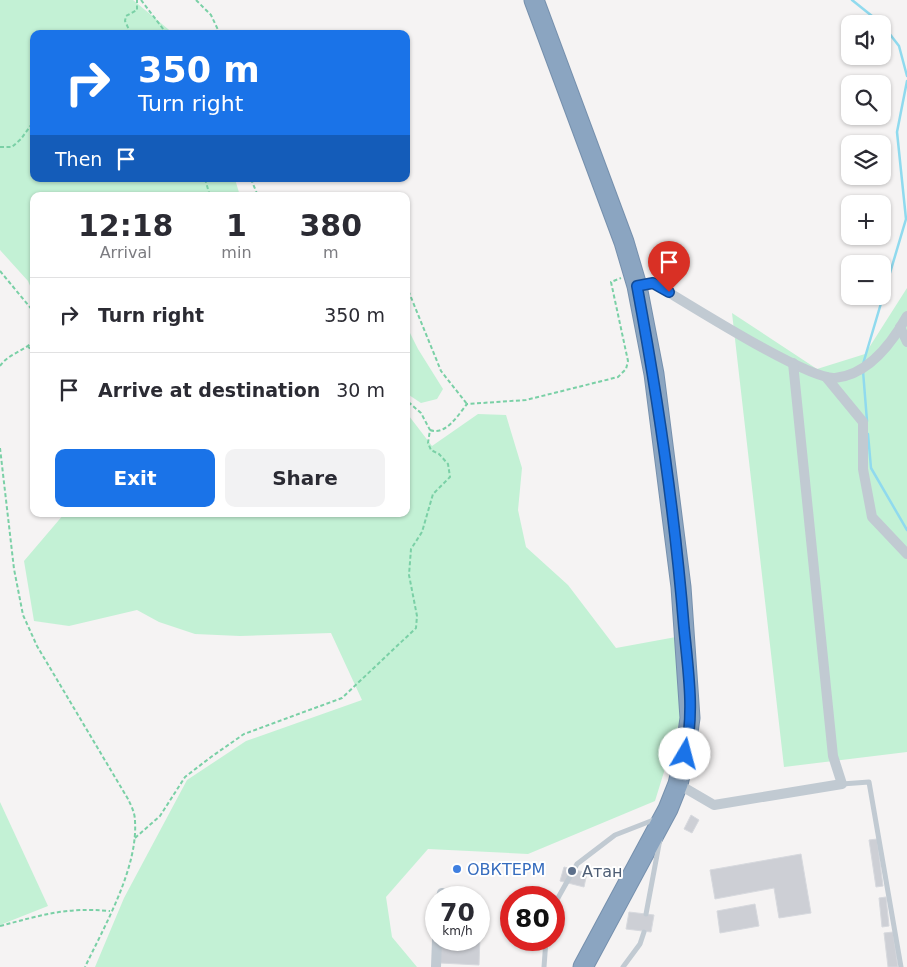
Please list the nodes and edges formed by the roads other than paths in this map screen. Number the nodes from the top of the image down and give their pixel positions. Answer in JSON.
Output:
{"nodes":[{"id":1,"x":534,"y":0,"type":"edge"},
{"id":2,"x":635,"y":279,"type":"junction"},
{"id":3,"x":907,"y":316,"type":"edge"},
{"id":4,"x":900,"y":327,"type":"junction"},
{"id":5,"x":907,"y":342,"type":"edge"},
{"id":6,"x":793,"y":363,"type":"junction"},
{"id":7,"x":826,"y":377,"type":"junction"},
{"id":8,"x":907,"y":554,"type":"edge"},
{"id":9,"x":678,"y":784,"type":"junction"},
{"id":10,"x":842,"y":784,"type":"junction"},
{"id":11,"x":664,"y":816,"type":"junction"},
{"id":12,"x":565,"y":886,"type":"edge"},
{"id":13,"x":646,"y":914,"type":"dead end"},
{"id":14,"x":644,"y":932,"type":"dead end"},
{"id":15,"x":437,"y":951,"type":"edge"},
{"id":16,"x":545,"y":951,"type":"edge"},
{"id":17,"x":436,"y":967,"type":"edge"},
{"id":18,"x":544,"y":967,"type":"edge"},
{"id":19,"x":583,"y":967,"type":"edge"},
{"id":20,"x":623,"y":967,"type":"edge"},
{"id":21,"x":901,"y":967,"type":"edge"}],
"edges":[{"from":1,"to":2,"type":"highway"},
{"from":2,"to":6,"type":"street"},
{"from":2,"to":9,"type":"highway"},
{"from":3,"to":4,"type":"street"},
{"from":4,"to":5,"type":"street"},
{"from":4,"to":7,"type":"street"},
{"from":6,"to":7,"type":"street"},
{"from":6,"to":10,"type":"street"},
{"from":7,"to":8,"type":"street"},
{"from":9,"to":10,"type":"street"},
{"from":9,"to":11,"type":"highway"},
{"from":10,"to":21,"type":"lane"},
{"from":11,"to":12,"type":"lane"},
{"from":11,"to":13,"type":"lane"},
{"from":11,"to":19,"type":"highway"},
{"from":14,"to":20,"type":"lane"},
{"from":15,"to":17,"type":"street"},
{"from":16,"to":18,"type":"lane"}]}
